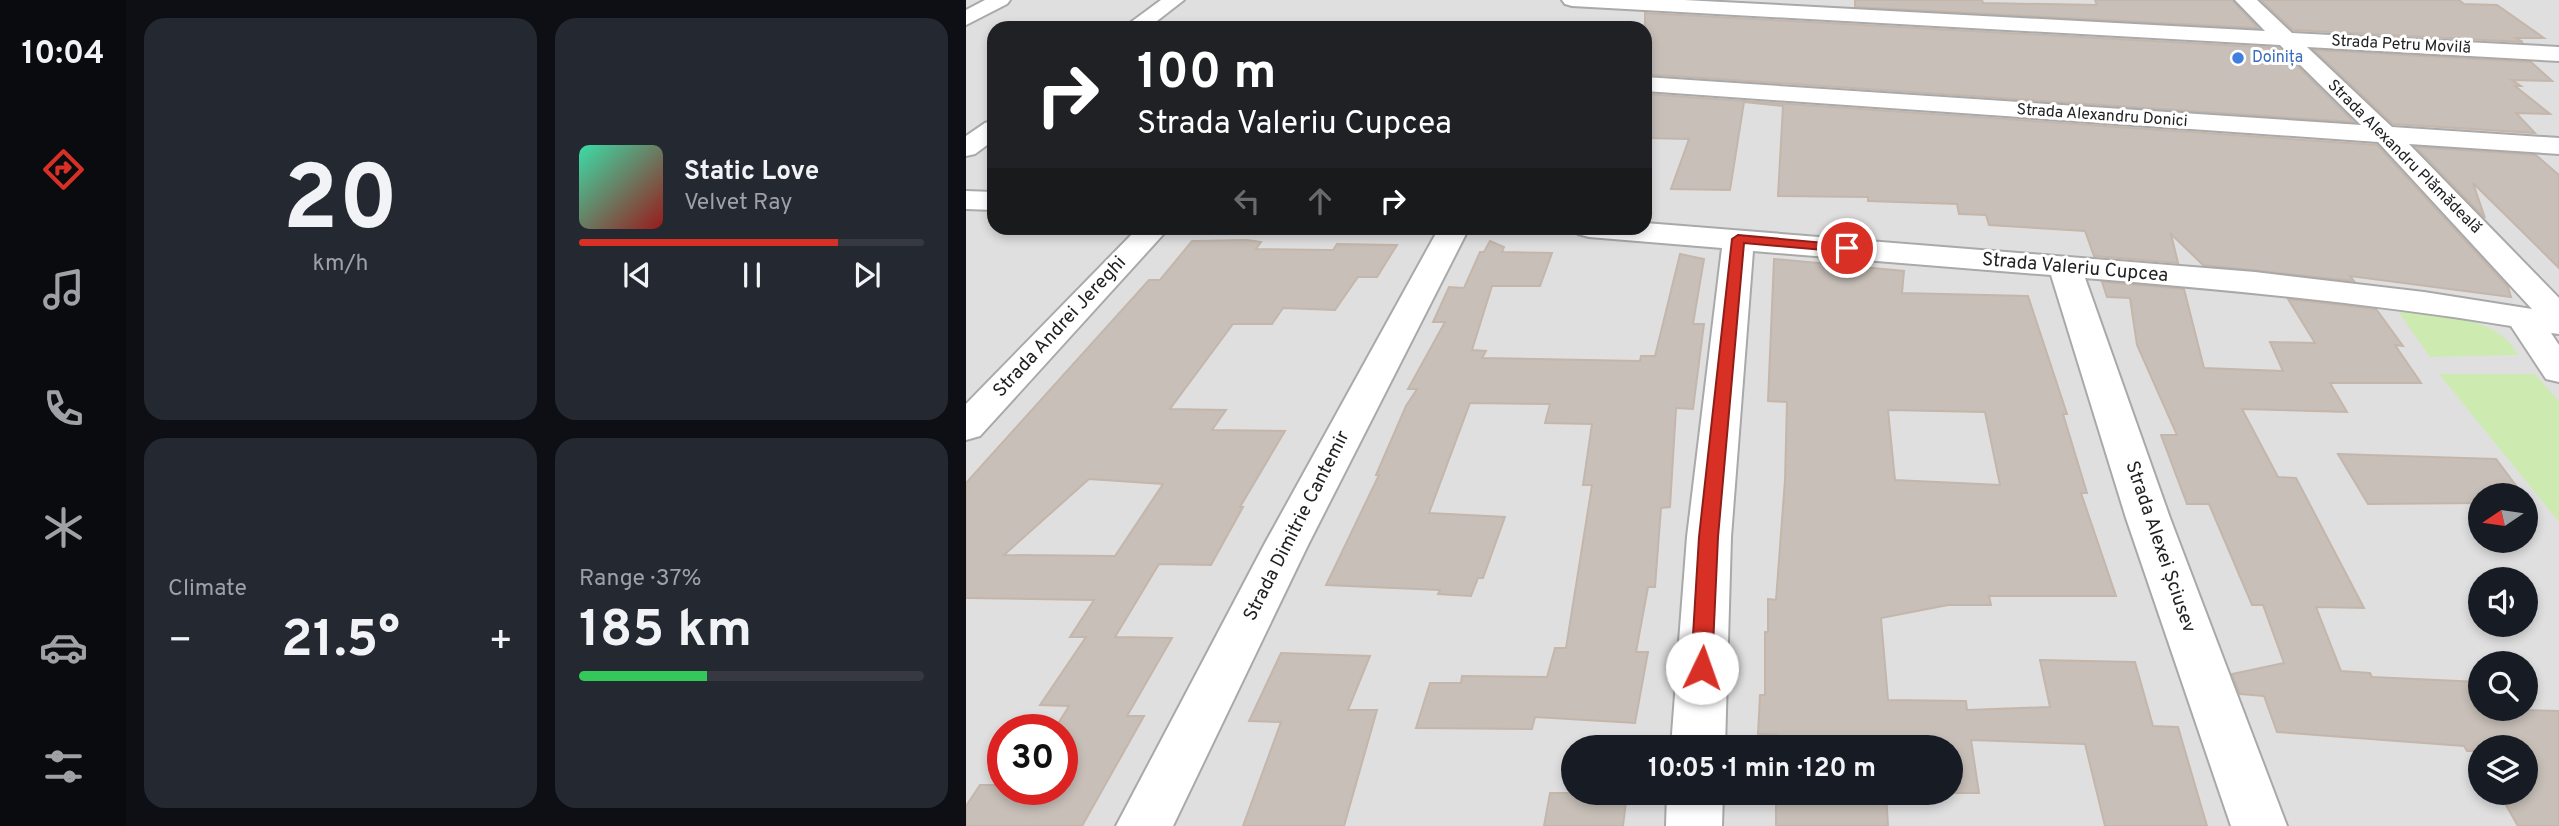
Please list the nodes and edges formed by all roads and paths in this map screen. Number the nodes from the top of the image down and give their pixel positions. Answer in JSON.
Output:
{"nodes":[{"id":1,"x":1000,"y":0,"type":"edge"},
{"id":2,"x":1174,"y":0,"type":"edge"},
{"id":3,"x":1572,"y":0,"type":"edge"},
{"id":4,"x":2027,"y":0,"type":"edge"},
{"id":5,"x":2245,"y":0,"type":"edge"},
{"id":6,"x":1636,"y":1,"type":"edge"},
{"id":7,"x":1818,"y":6,"type":"edge"},
{"id":8,"x":966,"y":19,"type":"edge"},
{"id":9,"x":1144,"y":21,"type":"edge"},
{"id":10,"x":2034,"y":25,"type":"junction"},
{"id":11,"x":2283,"y":39,"type":"junction"},
{"id":12,"x":2559,"y":54,"type":"edge"},
{"id":13,"x":1652,"y":84,"type":"edge"},
{"id":14,"x":966,"y":124,"type":"edge"},
{"id":15,"x":987,"y":126,"type":"edge"},
{"id":16,"x":987,"y":132,"type":"edge"},
{"id":17,"x":2386,"y":135,"type":"junction"},
{"id":18,"x":2559,"y":146,"type":"edge"},
{"id":19,"x":966,"y":148,"type":"edge"},
{"id":20,"x":966,"y":200,"type":"edge"},
{"id":21,"x":987,"y":201,"type":"edge"},
{"id":22,"x":1652,"y":233,"type":"edge"},
{"id":23,"x":1147,"y":235,"type":"edge"},
{"id":24,"x":1450,"y":235,"type":"edge"},
{"id":25,"x":1738,"y":239,"type":"junction"},
{"id":26,"x":2065,"y":267,"type":"junction"},
{"id":27,"x":2522,"y":317,"type":"junction"},
{"id":28,"x":2559,"y":318,"type":"edge"},
{"id":29,"x":2559,"y":324,"type":"edge"},
{"id":30,"x":2559,"y":371,"type":"edge"},
{"id":31,"x":966,"y":427,"type":"edge"},
{"id":32,"x":1699,"y":735,"type":"edge"},
{"id":33,"x":1695,"y":805,"type":"edge"},
{"id":34,"x":1144,"y":826,"type":"edge"},
{"id":35,"x":1694,"y":826,"type":"edge"},
{"id":36,"x":2259,"y":826,"type":"edge"}],
"edges":[{"from":1,"to":8,"type":"street"},
{"from":2,"to":9,"type":"street"},
{"from":3,"to":6,"type":"street","name":"Strada Petru Movilă"},
{"from":4,"to":10,"type":"street"},
{"from":5,"to":11,"type":"street","name":"Strada Alexandru Plămădeală"},
{"from":6,"to":7,"type":"street","name":"Strada Petru Movilă"},
{"from":7,"to":10,"type":"street","name":"Strada Petru Movilă"},
{"from":10,"to":11,"type":"street","name":"Strada Petru Movilă"},
{"from":11,"to":12,"type":"street","name":"Strada Petru Movilă"},
{"from":11,"to":17,"type":"street","name":"Strada Alexandru Plămădeală"},
{"from":13,"to":17,"type":"street","name":"Strada Alexandru Donici"},
{"from":14,"to":15,"type":"street"},
{"from":16,"to":19,"type":"street"},
{"from":17,"to":18,"type":"street","name":"Strada Alexandru Donici"},
{"from":17,"to":28,"type":"street","name":"Strada Alexandru Plămădeală"},
{"from":20,"to":21,"type":"street"},
{"from":22,"to":25,"type":"street","name":"Strada Valeriu Cupcea"},
{"from":23,"to":31,"type":"street","name":"Strada Andrei Jereghi"},
{"from":24,"to":34,"type":"street","name":"Strada Dimitrie Cantemir"},
{"from":25,"to":26,"type":"street","name":"Strada Valeriu Cupcea"},
{"from":25,"to":32,"type":"street"},
{"from":26,"to":27,"type":"street","name":"Strada Valeriu Cupcea"},
{"from":26,"to":36,"type":"street","name":"Strada Alexei Șciusev"},
{"from":27,"to":29,"type":"street","name":"Strada Valeriu Cupcea"},
{"from":27,"to":30,"type":"street"},
{"from":33,"to":35,"type":"street"}]}
